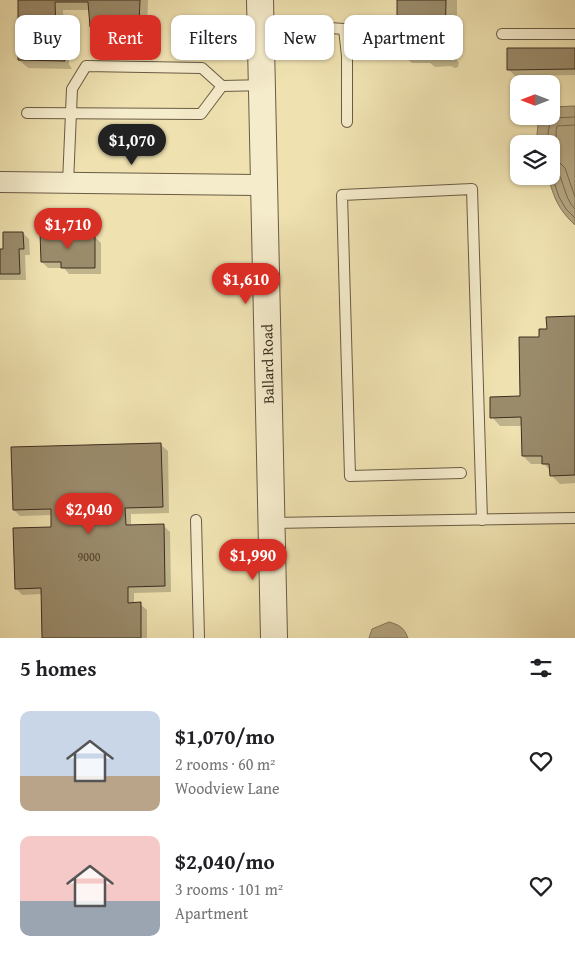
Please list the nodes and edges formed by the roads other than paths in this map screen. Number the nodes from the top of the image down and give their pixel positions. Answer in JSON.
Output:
{"nodes":[{"id":1,"x":260,"y":12,"type":"edge"},
{"id":2,"x":502,"y":34,"type":"dead end"},
{"id":3,"x":575,"y":34,"type":"edge"},
{"id":4,"x":262,"y":85,"type":"junction"},
{"id":5,"x":222,"y":86,"type":"junction"},
{"id":6,"x":27,"y":113,"type":"dead end"},
{"id":7,"x":70,"y":113,"type":"junction"},
{"id":8,"x":348,"y":122,"type":"dead end"},
{"id":9,"x":0,"y":182,"type":"edge"},
{"id":10,"x":68,"y":183,"type":"junction"},
{"id":11,"x":264,"y":185,"type":"junction"},
{"id":12,"x":461,"y":473,"type":"dead end"},
{"id":13,"x":575,"y":518,"type":"edge"},
{"id":14,"x":196,"y":520,"type":"dead end"},
{"id":15,"x":482,"y":520,"type":"junction"},
{"id":16,"x":272,"y":523,"type":"junction"},
{"id":17,"x":199,"y":638,"type":"edge"},
{"id":18,"x":274,"y":638,"type":"edge"}],
"edges":[{"from":1,"to":4,"type":"street","name":"Ballard Road"},
{"from":1,"to":8,"type":"lane"},
{"from":2,"to":3,"type":"lane"},
{"from":4,"to":5,"type":"lane"},
{"from":4,"to":11,"type":"street","name":"Ballard Road"},
{"from":5,"to":7,"type":"lane"},
{"from":5,"to":7,"type":"lane"},
{"from":6,"to":7,"type":"lane"},
{"from":7,"to":10,"type":"lane"},
{"from":9,"to":10,"type":"street"},
{"from":10,"to":11,"type":"street"},
{"from":11,"to":16,"type":"street","name":"Ballard Road"},
{"from":12,"to":15,"type":"lane"},
{"from":13,"to":15,"type":"lane"},
{"from":14,"to":17,"type":"lane"},
{"from":15,"to":16,"type":"lane"},
{"from":16,"to":18,"type":"street","name":"Ballard Road"}]}
